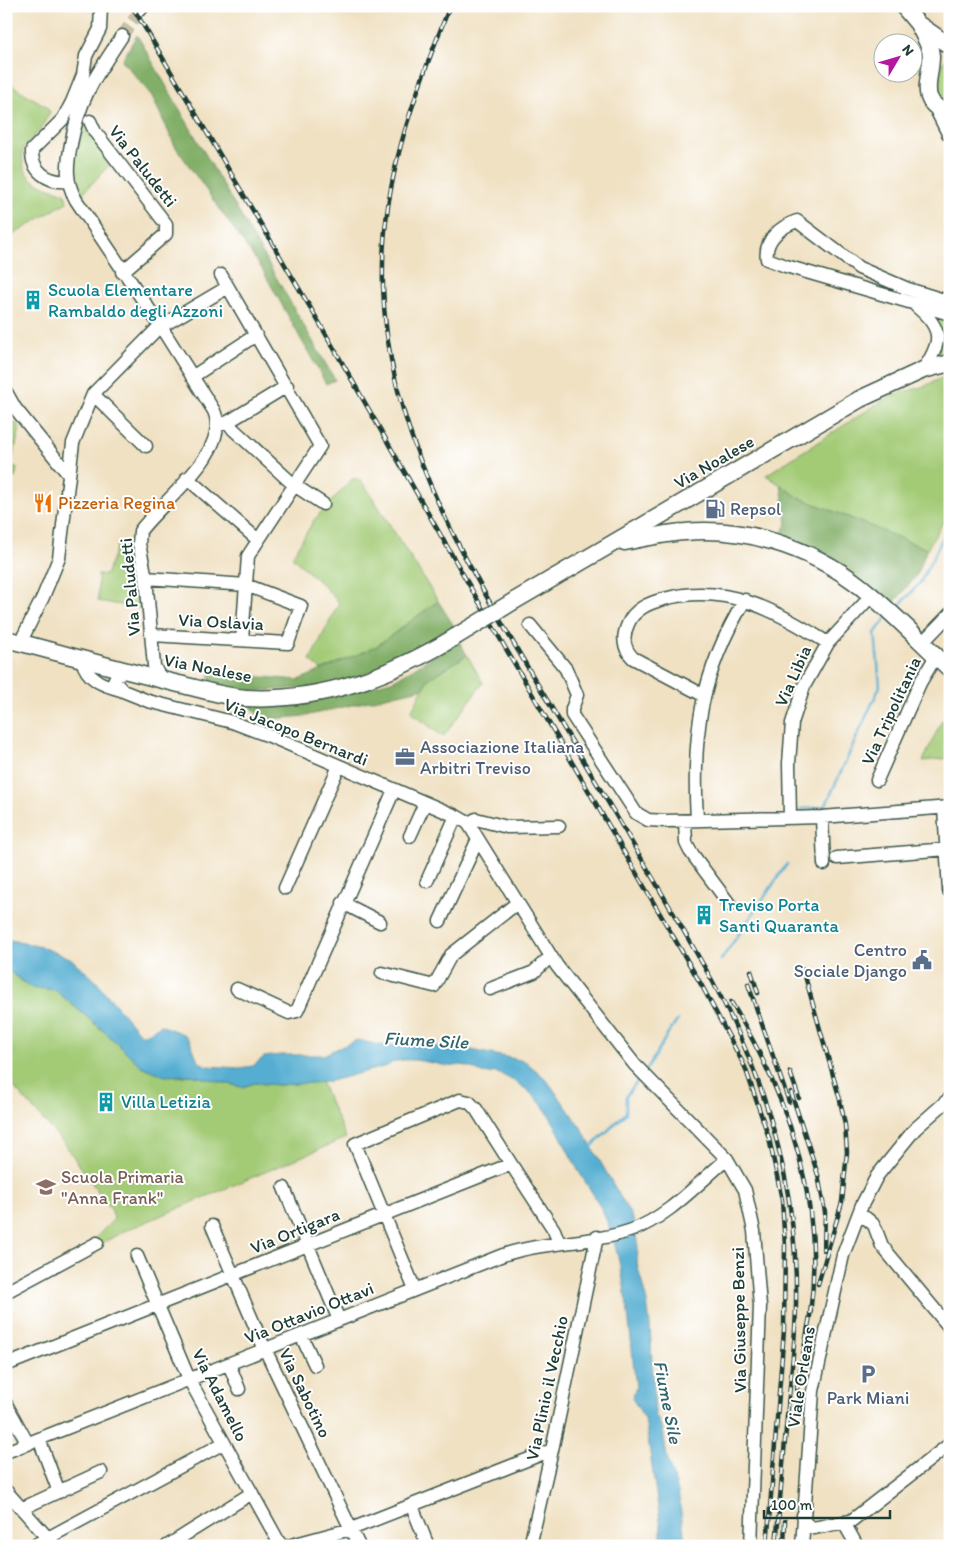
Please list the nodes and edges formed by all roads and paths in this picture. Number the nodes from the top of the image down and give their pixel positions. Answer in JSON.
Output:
{"nodes":[{"id":1,"x":101,"y":6,"type":"edge"},
{"id":2,"x":903,"y":6,"type":"edge"},
{"id":3,"x":918,"y":24,"type":"junction"},
{"id":4,"x":122,"y":36,"type":"tunnel mouth"},
{"id":5,"x":950,"y":46,"type":"edge"},
{"id":6,"x":950,"y":53,"type":"edge"},
{"id":7,"x":930,"y":68,"type":"junction"},
{"id":8,"x":944,"y":110,"type":"edge"},
{"id":9,"x":90,"y":121,"type":"dead end"},
{"id":10,"x":950,"y":133,"type":"edge"},
{"id":11,"x":68,"y":181,"type":"junction"},
{"id":12,"x":122,"y":272,"type":"junction"},
{"id":13,"x":221,"y":275,"type":"dead end"},
{"id":14,"x":228,"y":287,"type":"junction"},
{"id":15,"x":950,"y":302,"type":"edge"},
{"id":16,"x":912,"y":303,"type":"junction"},
{"id":17,"x":950,"y":314,"type":"edge"},
{"id":18,"x":161,"y":327,"type":"junction"},
{"id":19,"x":256,"y":335,"type":"junction"},
{"id":20,"x":940,"y":364,"type":"edge"},
{"id":21,"x":192,"y":377,"type":"junction"},
{"id":22,"x":287,"y":386,"type":"junction"},
{"id":23,"x":6,"y":392,"type":"edge"},
{"id":24,"x":93,"y":394,"type":"junction"},
{"id":25,"x":223,"y":423,"type":"junction"},
{"id":26,"x":146,"y":446,"type":"dead end"},
{"id":27,"x":69,"y":474,"type":"junction"},
{"id":28,"x":187,"y":478,"type":"junction"},
{"id":29,"x":294,"y":485,"type":"junction"},
{"id":30,"x":323,"y":504,"type":"dead end"},
{"id":31,"x":670,"y":510,"type":"junction"},
{"id":32,"x":688,"y":532,"type":"junction"},
{"id":33,"x":258,"y":540,"type":"junction"},
{"id":34,"x":611,"y":546,"type":"junction"},
{"id":35,"x":146,"y":578,"type":"junction"},
{"id":36,"x":246,"y":585,"type":"junction"},
{"id":37,"x":876,"y":599,"type":"junction"},
{"id":38,"x":745,"y":600,"type":"junction"},
{"id":39,"x":950,"y":614,"type":"edge"},
{"id":40,"x":530,"y":625,"type":"dead end"},
{"id":41,"x":152,"y":635,"type":"junction"},
{"id":42,"x":242,"y":640,"type":"junction"},
{"id":43,"x":13,"y":641,"type":"edge"},
{"id":44,"x":828,"y":642,"type":"junction"},
{"id":45,"x":922,"y":643,"type":"junction"},
{"id":46,"x":936,"y":656,"type":"junction"},
{"id":47,"x":82,"y":660,"type":"junction"},
{"id":48,"x":950,"y":669,"type":"edge"},
{"id":49,"x":124,"y":671,"type":"junction"},
{"id":50,"x":165,"y":681,"type":"junction"},
{"id":51,"x":123,"y":691,"type":"junction"},
{"id":52,"x":703,"y":695,"type":"junction"},
{"id":53,"x":339,"y":766,"type":"junction"},
{"id":54,"x":877,"y":780,"type":"dead end"},
{"id":55,"x":394,"y":790,"type":"junction"},
{"id":56,"x":425,"y":803,"type":"junction"},
{"id":57,"x":947,"y":808,"type":"edge"},
{"id":58,"x":456,"y":816,"type":"junction"},
{"id":59,"x":822,"y":817,"type":"junction"},
{"id":60,"x":790,"y":818,"type":"junction"},
{"id":61,"x":691,"y":820,"type":"junction"},
{"id":62,"x":468,"y":823,"type":"junction"},
{"id":63,"x":560,"y":826,"type":"dead end"},
{"id":64,"x":410,"y":836,"type":"dead end"},
{"id":65,"x":478,"y":839,"type":"junction"},
{"id":66,"x":947,"y":849,"type":"junction"},
{"id":67,"x":837,"y":858,"type":"dead end"},
{"id":68,"x":824,"y":864,"type":"dead end"},
{"id":69,"x":427,"y":881,"type":"dead end"},
{"id":70,"x":285,"y":888,"type":"dead end"},
{"id":71,"x":949,"y":892,"type":"edge"},
{"id":72,"x":343,"y":903,"type":"junction"},
{"id":73,"x":516,"y":904,"type":"junction"},
{"id":74,"x":730,"y":905,"type":"dead end"},
{"id":75,"x":440,"y":921,"type":"dead end"},
{"id":76,"x":380,"y":922,"type":"dead end"},
{"id":77,"x":550,"y":957,"type":"junction"},
{"id":78,"x":382,"y":973,"type":"dead end"},
{"id":79,"x":237,"y":989,"type":"dead end"},
{"id":80,"x":490,"y":989,"type":"dead end"},
{"id":81,"x":950,"y":1098,"type":"edge"},
{"id":82,"x":727,"y":1159,"type":"junction"},
{"id":83,"x":511,"y":1164,"type":"junction"},
{"id":84,"x":284,"y":1188,"type":"dead end"},
{"id":85,"x":384,"y":1215,"type":"junction"},
{"id":86,"x":857,"y":1218,"type":"junction"},
{"id":87,"x":212,"y":1226,"type":"dead end"},
{"id":88,"x":602,"y":1236,"type":"junction"},
{"id":89,"x":97,"y":1243,"type":"dead end"},
{"id":90,"x":559,"y":1243,"type":"junction"},
{"id":91,"x":307,"y":1246,"type":"junction"},
{"id":92,"x":137,"y":1256,"type":"dead end"},
{"id":93,"x":232,"y":1275,"type":"junction"},
{"id":94,"x":415,"y":1290,"type":"junction"},
{"id":95,"x":6,"y":1292,"type":"edge"},
{"id":96,"x":157,"y":1305,"type":"junction"},
{"id":97,"x":339,"y":1320,"type":"junction"},
{"id":98,"x":950,"y":1328,"type":"edge"},
{"id":99,"x":302,"y":1335,"type":"junction"},
{"id":100,"x":265,"y":1350,"type":"junction"},
{"id":101,"x":229,"y":1364,"type":"junction"},
{"id":102,"x":6,"y":1365,"type":"edge"},
{"id":103,"x":315,"y":1365,"type":"dead end"},
{"id":104,"x":189,"y":1379,"type":"junction"},
{"id":105,"x":239,"y":1388,"type":"dead end"},
{"id":106,"x":6,"y":1404,"type":"edge"},
{"id":107,"x":34,"y":1442,"type":"junction"},
{"id":108,"x":224,"y":1443,"type":"junction"},
{"id":109,"x":950,"y":1444,"type":"edge"},
{"id":110,"x":552,"y":1450,"type":"junction"},
{"id":111,"x":6,"y":1452,"type":"edge"},
{"id":112,"x":101,"y":1472,"type":"dead end"},
{"id":113,"x":6,"y":1491,"type":"edge"},
{"id":114,"x":59,"y":1492,"type":"junction"},
{"id":115,"x":252,"y":1493,"type":"junction"},
{"id":116,"x":412,"y":1506,"type":"junction"},
{"id":117,"x":24,"y":1508,"type":"junction"},
{"id":118,"x":803,"y":1515,"type":"junction"},
{"id":119,"x":844,"y":1523,"type":"junction"},
{"id":120,"x":813,"y":1528,"type":"junction"},
{"id":121,"x":351,"y":1529,"type":"junction"},
{"id":122,"x":52,"y":1541,"type":"edge"},
{"id":123,"x":33,"y":1546,"type":"edge"},
{"id":124,"x":167,"y":1546,"type":"edge"},
{"id":125,"x":281,"y":1546,"type":"edge"},
{"id":126,"x":288,"y":1546,"type":"edge"},
{"id":127,"x":359,"y":1546,"type":"edge"},
{"id":128,"x":428,"y":1546,"type":"edge"},
{"id":129,"x":530,"y":1546,"type":"edge"},
{"id":130,"x":751,"y":1546,"type":"edge"},
{"id":131,"x":802,"y":1546,"type":"edge"},
{"id":132,"x":857,"y":1546,"type":"edge"}],
"edges":[{"from":1,"to":11,"type":"street"},
{"from":2,"to":3,"type":"main road"},
{"from":3,"to":5,"type":"main road"},
{"from":3,"to":7,"type":"main road"},
{"from":4,"to":11,"type":"street"},
{"from":6,"to":7,"type":"main road"},
{"from":7,"to":8,"type":"main road"},
{"from":8,"to":10,"type":"main road"},
{"from":9,"to":12,"type":"street","name":"Via Paludetti"},
{"from":11,"to":12,"type":"street"},
{"from":12,"to":18,"type":"street"},
{"from":13,"to":14,"type":"street"},
{"from":14,"to":18,"type":"street"},
{"from":14,"to":19,"type":"street"},
{"from":15,"to":16,"type":"street"},
{"from":16,"to":17,"type":"street"},
{"from":16,"to":20,"type":"street"},
{"from":18,"to":21,"type":"street"},
{"from":18,"to":24,"type":"street"},
{"from":19,"to":21,"type":"street"},
{"from":19,"to":22,"type":"street"},
{"from":20,"to":31,"type":"main road","name":"Via Noalese"},
{"from":21,"to":25,"type":"street"},
{"from":22,"to":25,"type":"street"},
{"from":22,"to":29,"type":"street"},
{"from":23,"to":27,"type":"street"},
{"from":24,"to":26,"type":"street"},
{"from":24,"to":27,"type":"street"},
{"from":25,"to":28,"type":"street","name":"Via Paludetti"},
{"from":25,"to":29,"type":"street"},
{"from":27,"to":43,"type":"street"},
{"from":28,"to":33,"type":"street"},
{"from":28,"to":35,"type":"street","name":"Via Paludetti"},
{"from":29,"to":30,"type":"street"},
{"from":29,"to":33,"type":"street"},
{"from":31,"to":32,"type":"main road"},
{"from":31,"to":34,"type":"main road","name":"Via Noalese"},
{"from":32,"to":34,"type":"main road"},
{"from":32,"to":37,"type":"main road"},
{"from":33,"to":36,"type":"street"},
{"from":34,"to":50,"type":"main road","name":"Via Noalese","bridge":true},
{"from":35,"to":36,"type":"street"},
{"from":35,"to":41,"type":"street","name":"Via Paludetti"},
{"from":36,"to":42,"type":"street"},
{"from":36,"to":42,"type":"street","name":"Via Oslavia"},
{"from":37,"to":44,"type":"street","name":"Via Libia"},
{"from":37,"to":45,"type":"main road"},
{"from":38,"to":44,"type":"street"},
{"from":38,"to":52,"type":"street"},
{"from":38,"to":52,"type":"street"},
{"from":39,"to":45,"type":"street"},
{"from":40,"to":61,"type":"street"},
{"from":41,"to":42,"type":"street","name":"Via Oslavia"},
{"from":41,"to":50,"type":"street","name":"Via Paludetti"},
{"from":43,"to":47,"type":"main road","name":"Via Noalese"},
{"from":44,"to":60,"type":"street","name":"Via Libia"},
{"from":45,"to":46,"type":"main road"},
{"from":46,"to":48,"type":"main road"},
{"from":46,"to":54,"type":"street","name":"Via Tripolitania"},
{"from":47,"to":49,"type":"main road","name":"Via Noalese"},
{"from":47,"to":51,"type":"street","name":"Via Jacopo Bernardi"},
{"from":49,"to":50,"type":"main road","name":"Via Noalese"},
{"from":49,"to":51,"type":"street"},
{"from":51,"to":53,"type":"street","name":"Via Jacopo Bernardi"},
{"from":52,"to":61,"type":"street"},
{"from":53,"to":55,"type":"street","name":"Via Jacopo Bernardi"},
{"from":53,"to":70,"type":"street"},
{"from":55,"to":56,"type":"street","name":"Via Jacopo Bernardi"},
{"from":55,"to":72,"type":"street"},
{"from":56,"to":58,"type":"street","name":"Via Jacopo Bernardi"},
{"from":56,"to":64,"type":"street"},
{"from":57,"to":59,"type":"street"},
{"from":57,"to":66,"type":"street"},
{"from":58,"to":62,"type":"street","name":"Via Jacopo Bernardi"},
{"from":58,"to":69,"type":"street"},
{"from":59,"to":60,"type":"street"},
{"from":59,"to":68,"type":"street"},
{"from":60,"to":61,"type":"street"},
{"from":61,"to":74,"type":"street"},
{"from":62,"to":63,"type":"street"},
{"from":62,"to":65,"type":"street","name":"Via Giuseppe Benzi"},
{"from":65,"to":73,"type":"street","name":"Via Giuseppe Benzi"},
{"from":65,"to":75,"type":"street"},
{"from":66,"to":67,"type":"street"},
{"from":66,"to":71,"type":"street"},
{"from":72,"to":76,"type":"street"},
{"from":72,"to":79,"type":"street"},
{"from":73,"to":77,"type":"street","name":"Via Giuseppe Benzi"},
{"from":73,"to":78,"type":"street"},
{"from":77,"to":80,"type":"street"},
{"from":77,"to":82,"type":"street","name":"Via Giuseppe Benzi"},
{"from":81,"to":86,"type":"street","name":"Viale Orleans"},
{"from":82,"to":88,"type":"street","name":"Via Ottavio Ottavi"},
{"from":82,"to":130,"type":"street","name":"Via Giuseppe Benzi"},
{"from":83,"to":85,"type":"street","name":"Via Ortigara"},
{"from":83,"to":85,"type":"street"},
{"from":83,"to":90,"type":"street"},
{"from":84,"to":91,"type":"street"},
{"from":85,"to":91,"type":"street","name":"Via Ortigara"},
{"from":85,"to":94,"type":"street"},
{"from":86,"to":98,"type":"street"},
{"from":86,"to":118,"type":"street","name":"Viale Orleans"},
{"from":87,"to":93,"type":"street","name":"Via Sabotino"},
{"from":88,"to":90,"type":"street","name":"Via Ottavio Ottavi"},
{"from":88,"to":110,"type":"street","name":"Via Plinio il Vecchio"},
{"from":89,"to":95,"type":"street"},
{"from":90,"to":94,"type":"street","name":"Via Ottavio Ottavi"},
{"from":91,"to":93,"type":"street","name":"Via Ortigara"},
{"from":91,"to":97,"type":"street"},
{"from":92,"to":96,"type":"street","name":"Via Adamello"},
{"from":93,"to":96,"type":"street","name":"Via Ortigara"},
{"from":93,"to":100,"type":"street","name":"Via Sabotino"},
{"from":94,"to":97,"type":"street","name":"Via Ottavio Ottavi"},
{"from":96,"to":102,"type":"street","name":"Via Ortigara"},
{"from":96,"to":104,"type":"street","name":"Via Adamello"},
{"from":97,"to":99,"type":"street","name":"Via Ottavio Ottavi"},
{"from":99,"to":100,"type":"street","name":"Via Ottavio Ottavi"},
{"from":99,"to":103,"type":"street"},
{"from":100,"to":101,"type":"street","name":"Via Ottavio Ottavi"},
{"from":100,"to":121,"type":"street","name":"Via Sabotino"},
{"from":101,"to":104,"type":"street","name":"Via Ottavio Ottavi"},
{"from":101,"to":105,"type":"street"},
{"from":104,"to":107,"type":"street","name":"Via Ottavio Ottavi"},
{"from":104,"to":108,"type":"street","name":"Via Adamello"},
{"from":106,"to":107,"type":"street"},
{"from":107,"to":111,"type":"street","name":"Via Ottavio Ottavi"},
{"from":107,"to":114,"type":"street"},
{"from":108,"to":115,"type":"street","name":"Via Adamello"},
{"from":108,"to":122,"type":"street"},
{"from":109,"to":119,"type":"street"},
{"from":110,"to":116,"type":"street"},
{"from":110,"to":129,"type":"street","name":"Via Plinio il Vecchio"},
{"from":112,"to":114,"type":"street"},
{"from":113,"to":117,"type":"street"},
{"from":114,"to":117,"type":"street"},
{"from":115,"to":124,"type":"street"},
{"from":115,"to":125,"type":"street","name":"Via Adamello"},
{"from":116,"to":121,"type":"street"},
{"from":116,"to":128,"type":"street"},
{"from":117,"to":122,"type":"street"},
{"from":118,"to":120,"type":"street"},
{"from":118,"to":131,"type":"street","name":"Viale Orleans"},
{"from":119,"to":120,"type":"street"},
{"from":119,"to":132,"type":"street"},
{"from":120,"to":131,"type":"street"},
{"from":121,"to":126,"type":"street"},
{"from":121,"to":127,"type":"street","name":"Via Sabotino"},
{"from":122,"to":123,"type":"street"}]}
